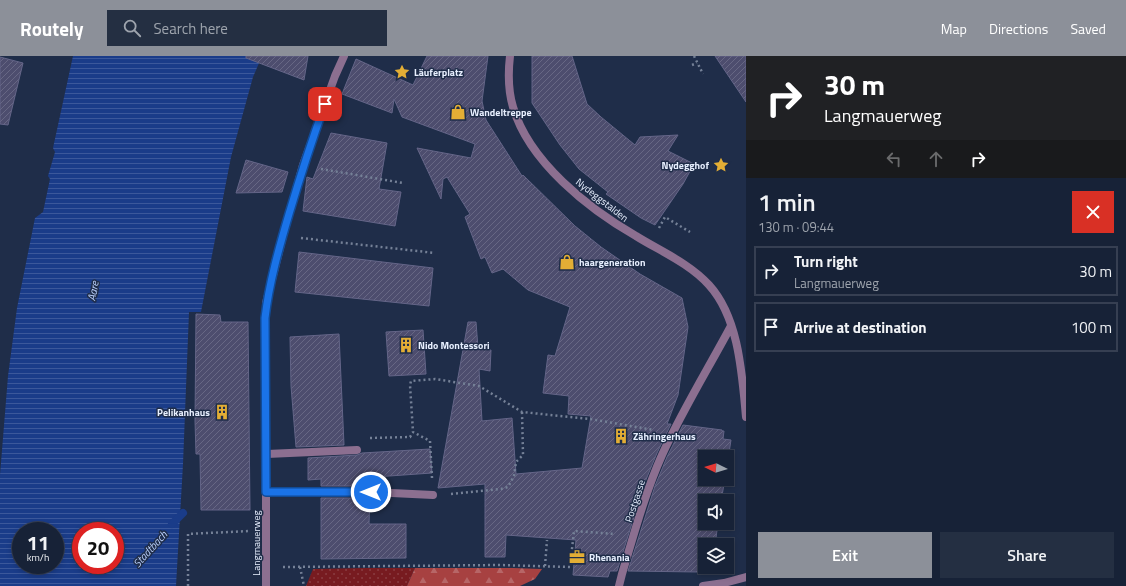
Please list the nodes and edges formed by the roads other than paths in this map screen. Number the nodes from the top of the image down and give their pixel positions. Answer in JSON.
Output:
{"nodes":[{"id":1,"x":344,"y":56,"type":"edge"},
{"id":2,"x":510,"y":56,"type":"edge"},
{"id":3,"x":731,"y":326,"type":"junction"},
{"id":4,"x":746,"y":417,"type":"edge"},
{"id":5,"x":357,"y":450,"type":"road end"},
{"id":6,"x":267,"y":454,"type":"junction"},
{"id":7,"x":266,"y":492,"type":"junction"},
{"id":8,"x":433,"y":495,"type":"road end"},
{"id":9,"x":746,"y":577,"type":"edge"},
{"id":10,"x":266,"y":586,"type":"edge"},
{"id":11,"x":619,"y":586,"type":"edge"},
{"id":12,"x":703,"y":586,"type":"edge"}],
"edges":[{"from":1,"to":6,"type":"street","name":"Langmauerweg"},
{"from":2,"to":3,"type":"street","name":"Nydeggstalden"},
{"from":3,"to":4,"type":"street","name":"Nydeggstalden"},
{"from":3,"to":11,"type":"street","name":"Postgasse"},
{"from":5,"to":6,"type":"street"},
{"from":6,"to":7,"type":"street","name":"Langmauerweg"},
{"from":7,"to":8,"type":"street"},
{"from":7,"to":10,"type":"street","name":"Langmauerweg"},
{"from":9,"to":12,"type":"street"}]}
